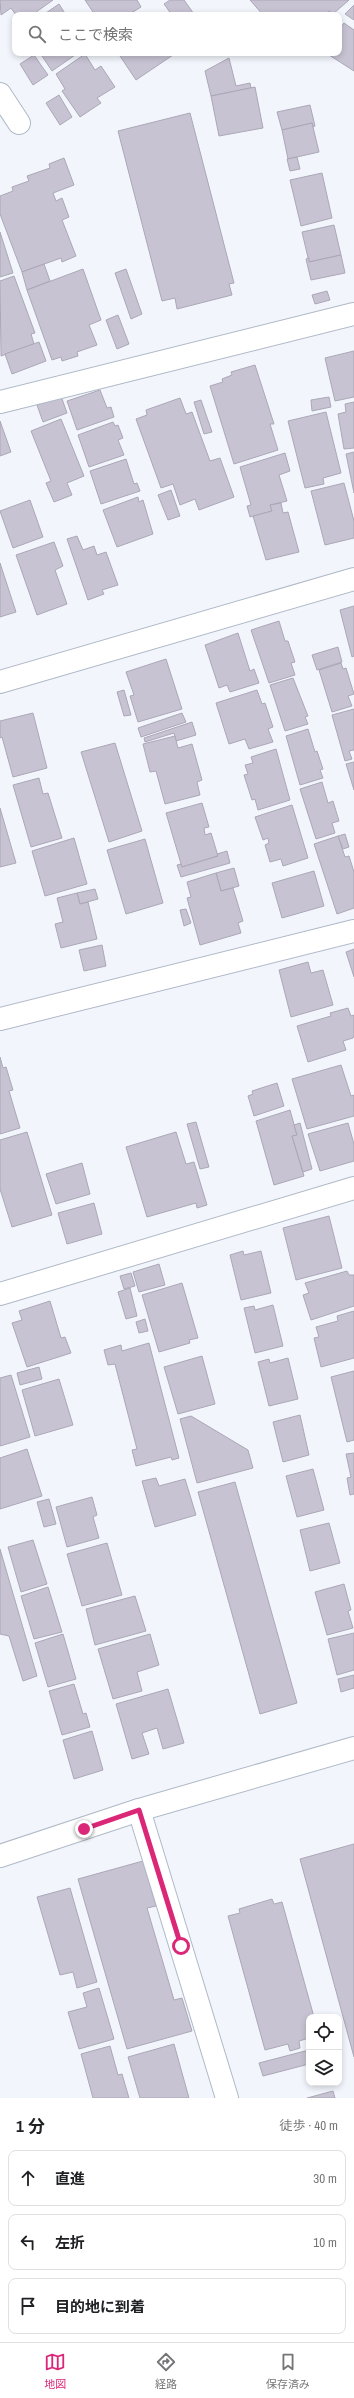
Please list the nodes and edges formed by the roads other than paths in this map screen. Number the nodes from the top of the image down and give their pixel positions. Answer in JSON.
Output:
{"nodes":[{"id":1,"x":0,"y":94,"type":"edge"},
{"id":2,"x":19,"y":123,"type":"dead end"},
{"id":3,"x":354,"y":314,"type":"edge"},
{"id":4,"x":0,"y":402,"type":"edge"},
{"id":5,"x":354,"y":579,"type":"edge"},
{"id":6,"x":0,"y":682,"type":"edge"},
{"id":7,"x":354,"y":931,"type":"edge"},
{"id":8,"x":0,"y":1019,"type":"edge"},
{"id":9,"x":354,"y":1188,"type":"edge"},
{"id":10,"x":0,"y":1294,"type":"edge"},
{"id":11,"x":354,"y":1748,"type":"edge"},
{"id":12,"x":139,"y":1810,"type":"junction"},
{"id":13,"x":0,"y":1856,"type":"edge"},
{"id":14,"x":227,"y":2098,"type":"edge"}],
"edges":[{"from":1,"to":2,"type":"street"},
{"from":3,"to":4,"type":"street"},
{"from":5,"to":6,"type":"street"},
{"from":7,"to":8,"type":"street"},
{"from":9,"to":10,"type":"street"},
{"from":11,"to":12,"type":"street"},
{"from":12,"to":13,"type":"street"},
{"from":12,"to":14,"type":"street"}]}
